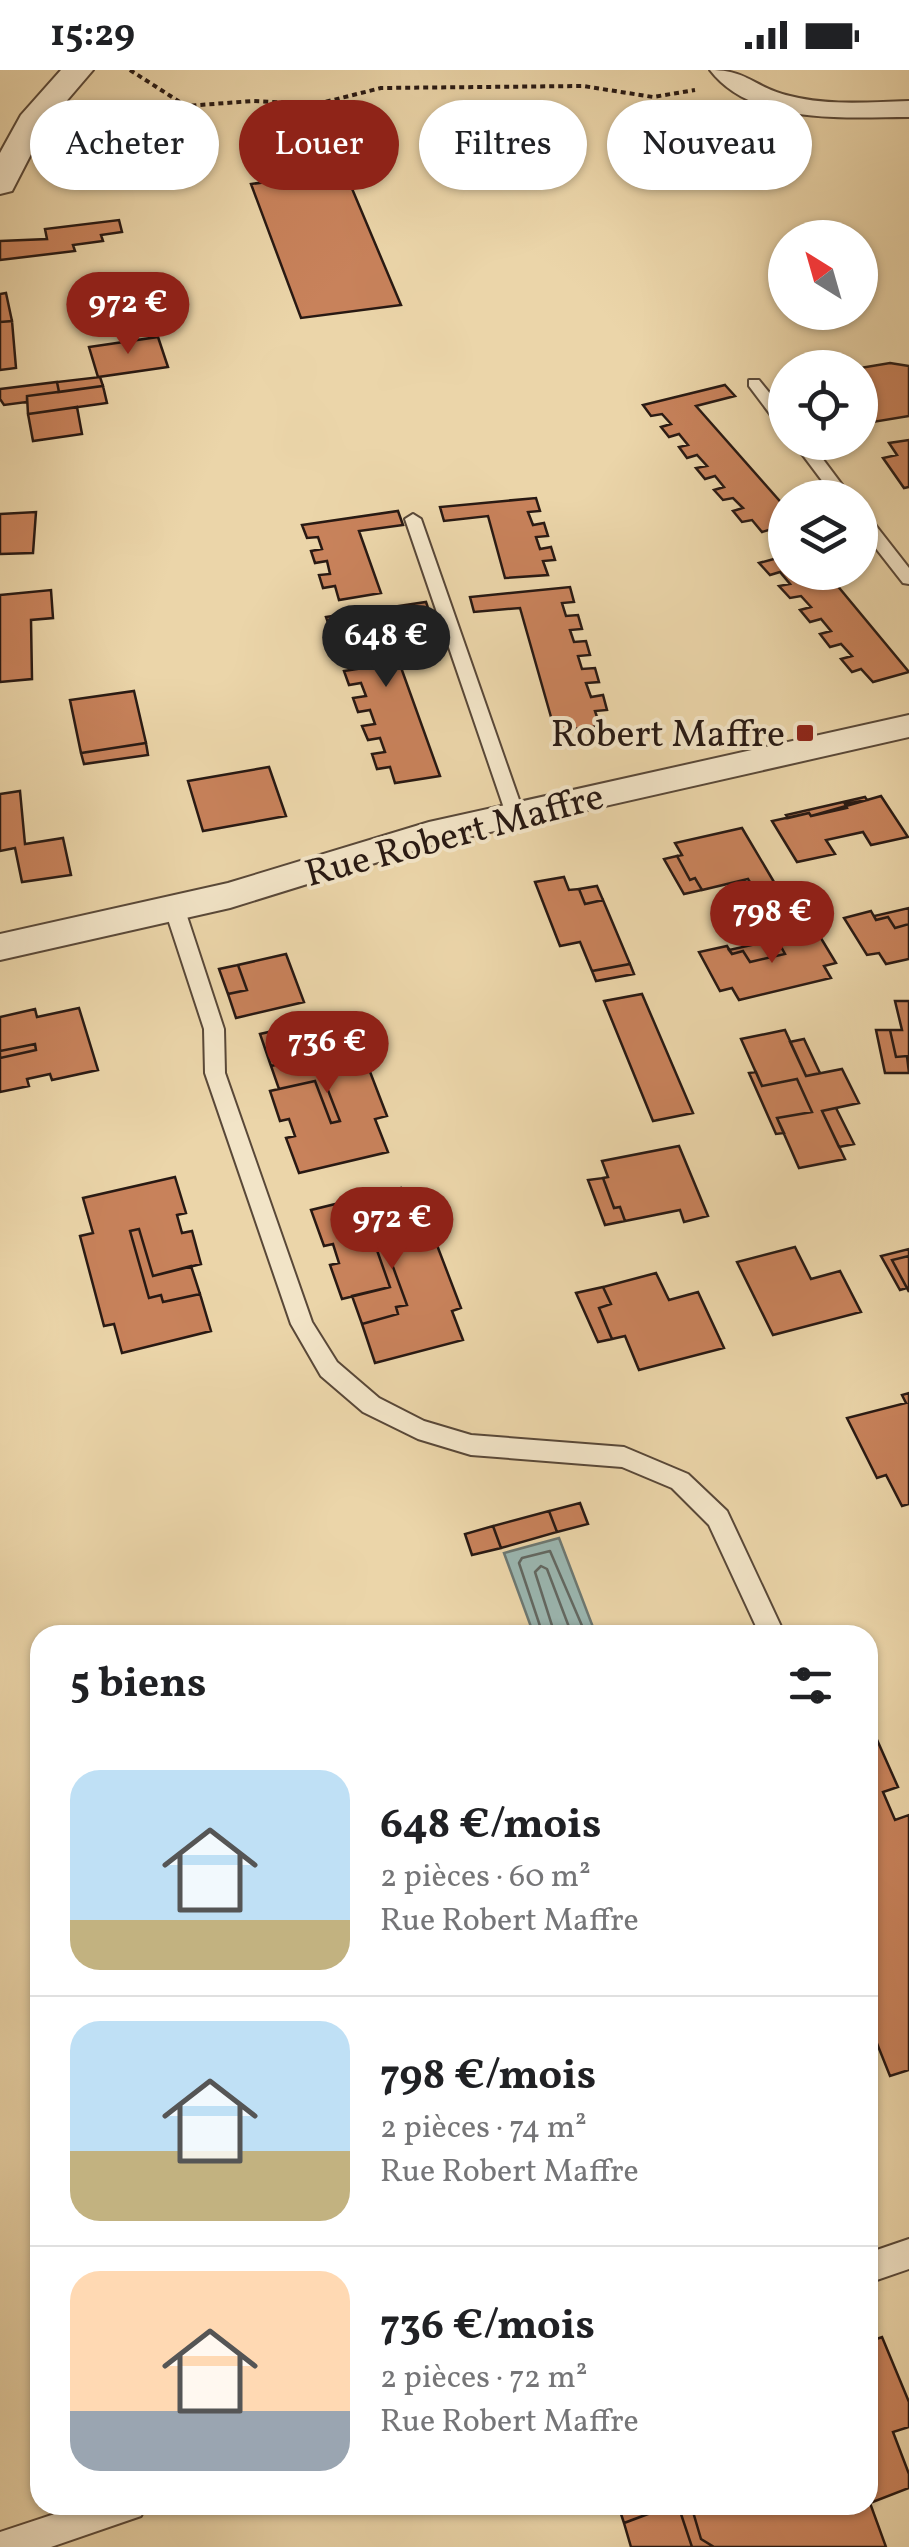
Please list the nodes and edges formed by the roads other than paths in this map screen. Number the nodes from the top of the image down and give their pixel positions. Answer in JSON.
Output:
{"nodes":[{"id":1,"x":37,"y":70,"type":"edge"},
{"id":2,"x":78,"y":70,"type":"edge"},
{"id":3,"x":727,"y":72,"type":"edge"},
{"id":4,"x":31,"y":100,"type":"edge"},
{"id":5,"x":51,"y":100,"type":"edge"},
{"id":6,"x":909,"y":109,"type":"edge"},
{"id":7,"x":30,"y":126,"type":"edge"},
{"id":8,"x":3,"y":174,"type":"edge"},
{"id":9,"x":754,"y":383,"type":"dead end"},
{"id":10,"x":768,"y":401,"type":"edge"},
{"id":11,"x":815,"y":460,"type":"edge"},
{"id":12,"x":830,"y":480,"type":"edge"},
{"id":13,"x":413,"y":519,"type":"dead end"},
{"id":14,"x":878,"y":540,"type":"edge"},
{"id":15,"x":909,"y":579,"type":"edge"},
{"id":16,"x":909,"y":726,"type":"edge"},
{"id":17,"x":515,"y":814,"type":"junction"},
{"id":18,"x":174,"y":907,"type":"junction"},
{"id":19,"x":0,"y":947,"type":"edge"},
{"id":20,"x":768,"y":1625,"type":"edge"},
{"id":21,"x":909,"y":2254,"type":"edge"},
{"id":22,"x":878,"y":2265,"type":"edge"},
{"id":23,"x":100,"y":2515,"type":"edge"},
{"id":24,"x":2,"y":2547,"type":"edge"}],
"edges":[{"from":1,"to":4,"type":"street"},
{"from":2,"to":5,"type":"street"},
{"from":3,"to":6,"type":"street"},
{"from":7,"to":8,"type":"street"},
{"from":9,"to":10,"type":"lane"},
{"from":11,"to":12,"type":"lane"},
{"from":13,"to":17,"type":"lane"},
{"from":14,"to":15,"type":"lane"},
{"from":16,"to":17,"type":"street","name":"Rue Robert Maffre"},
{"from":17,"to":18,"type":"street","name":"Rue Robert Maffre"},
{"from":18,"to":19,"type":"street","name":"Rue Robert Maffre"},
{"from":18,"to":20,"type":"lane"},
{"from":21,"to":22,"type":"lane"},
{"from":23,"to":24,"type":"lane"}]}
